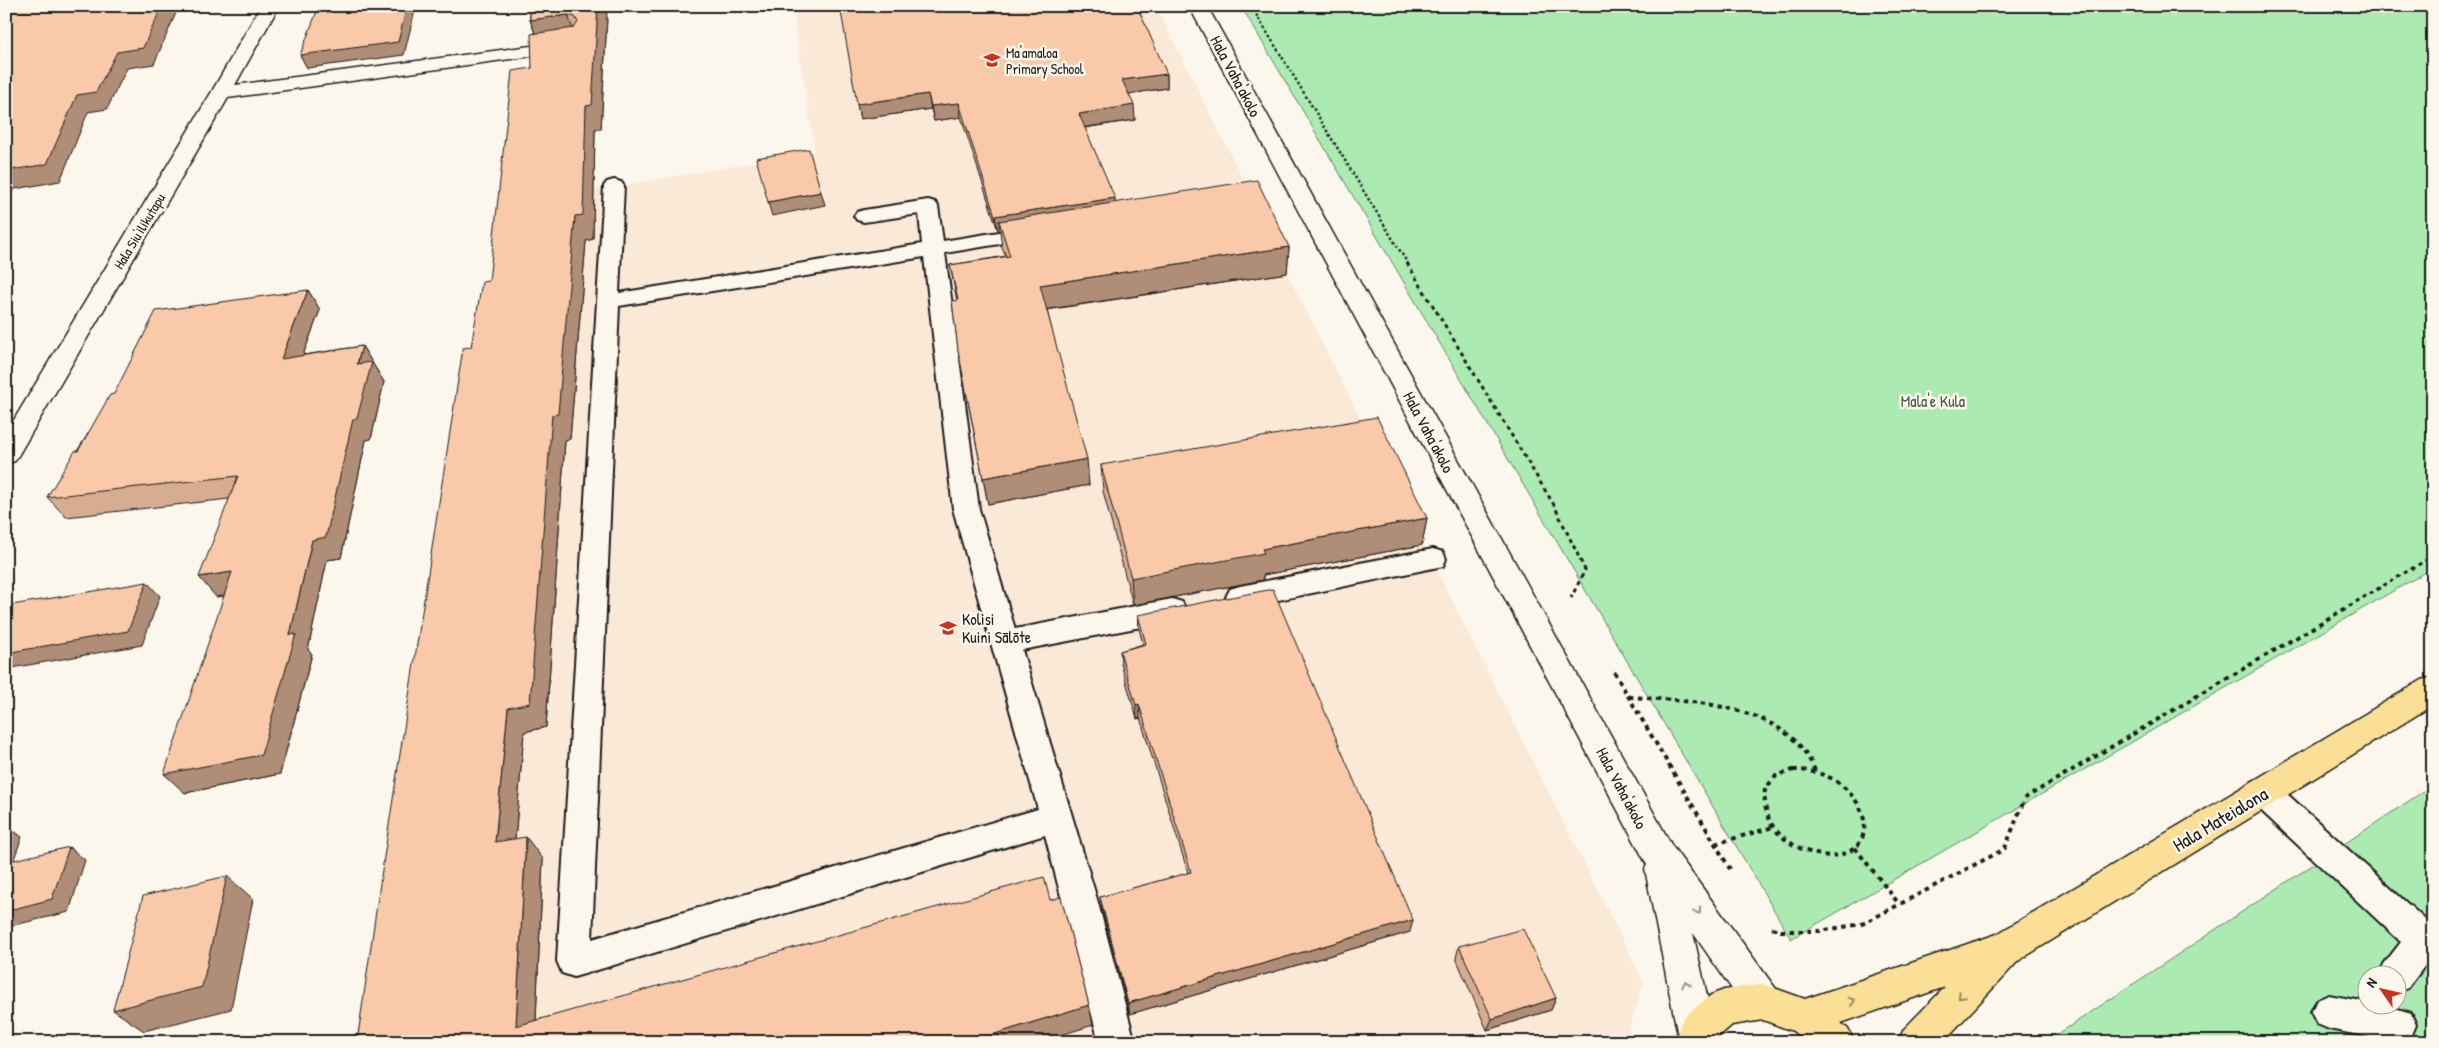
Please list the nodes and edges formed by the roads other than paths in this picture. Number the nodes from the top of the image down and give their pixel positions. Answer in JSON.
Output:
{"nodes":[{"id":1,"x":270,"y":6,"type":"edge"},
{"id":2,"x":1198,"y":6,"type":"edge"},
{"id":3,"x":576,"y":45,"type":"edge"},
{"id":4,"x":221,"y":93,"type":"junction"},
{"id":5,"x":614,"y":186,"type":"dead end"},
{"id":6,"x":864,"y":216,"type":"dead end"},
{"id":7,"x":1060,"y":229,"type":"edge"},
{"id":8,"x":933,"y":249,"type":"junction"},
{"id":9,"x":609,"y":301,"type":"junction"},
{"id":10,"x":6,"y":455,"type":"edge"},
{"id":11,"x":1433,"y":559,"type":"dead end"},
{"id":12,"x":1006,"y":642,"type":"junction"},
{"id":13,"x":2433,"y":689,"type":"edge"},
{"id":14,"x":2264,"y":792,"type":"junction"},
{"id":15,"x":1057,"y":817,"type":"junction"},
{"id":16,"x":1660,"y":857,"type":"junction"},
{"id":17,"x":2431,"y":946,"type":"edge"},
{"id":18,"x":2007,"y":948,"type":"junction"},
{"id":19,"x":2404,"y":966,"type":"edge"},
{"id":20,"x":1763,"y":1002,"type":"junction"},
{"id":21,"x":2329,"y":1012,"type":"dead end"},
{"id":22,"x":1805,"y":1017,"type":"junction"},
{"id":23,"x":2399,"y":1024,"type":"edge"},
{"id":24,"x":1695,"y":1037,"type":"edge"},
{"id":25,"x":1117,"y":1042,"type":"edge"},
{"id":26,"x":1835,"y":1042,"type":"edge"},
{"id":27,"x":1917,"y":1042,"type":"edge"}],
"edges":[{"from":1,"to":4,"type":"main road","name":"Hala Siu'ilikutapu"},
{"from":2,"to":16,"type":"main road","name":"Hala Vaha'akolo"},
{"from":3,"to":4,"type":"main road"},
{"from":4,"to":10,"type":"main road","name":"Hala Siu'ilikutapu"},
{"from":5,"to":9,"type":"lane"},
{"from":6,"to":8,"type":"lane"},
{"from":7,"to":8,"type":"lane"},
{"from":8,"to":9,"type":"lane"},
{"from":8,"to":12,"type":"lane"},
{"from":9,"to":15,"type":"lane"},
{"from":11,"to":12,"type":"lane"},
{"from":12,"to":15,"type":"lane"},
{"from":13,"to":14,"type":"main road","name":"Hala Mateialona"},
{"from":14,"to":17,"type":"lane"},
{"from":14,"to":18,"type":"main road","name":"Hala Mateialona"},
{"from":15,"to":25,"type":"lane"},
{"from":16,"to":20,"type":"main road","name":"Hala Vaha'akolo","one_way":true},
{"from":24,"to":16,"type":"main road","name":"Hala Vaha'akolo","one_way":true},
{"from":17,"to":19,"type":"lane"},
{"from":22,"to":18,"type":"main road","name":"Hala Mateialona","one_way":true},
{"from":18,"to":27,"type":"main road","name":"Hala Mateialona","one_way":true},
{"from":20,"to":22,"type":"main road"},
{"from":20,"to":24,"type":"main road"},
{"from":21,"to":23,"type":"lane"},
{"from":22,"to":26,"type":"main road"}]}
